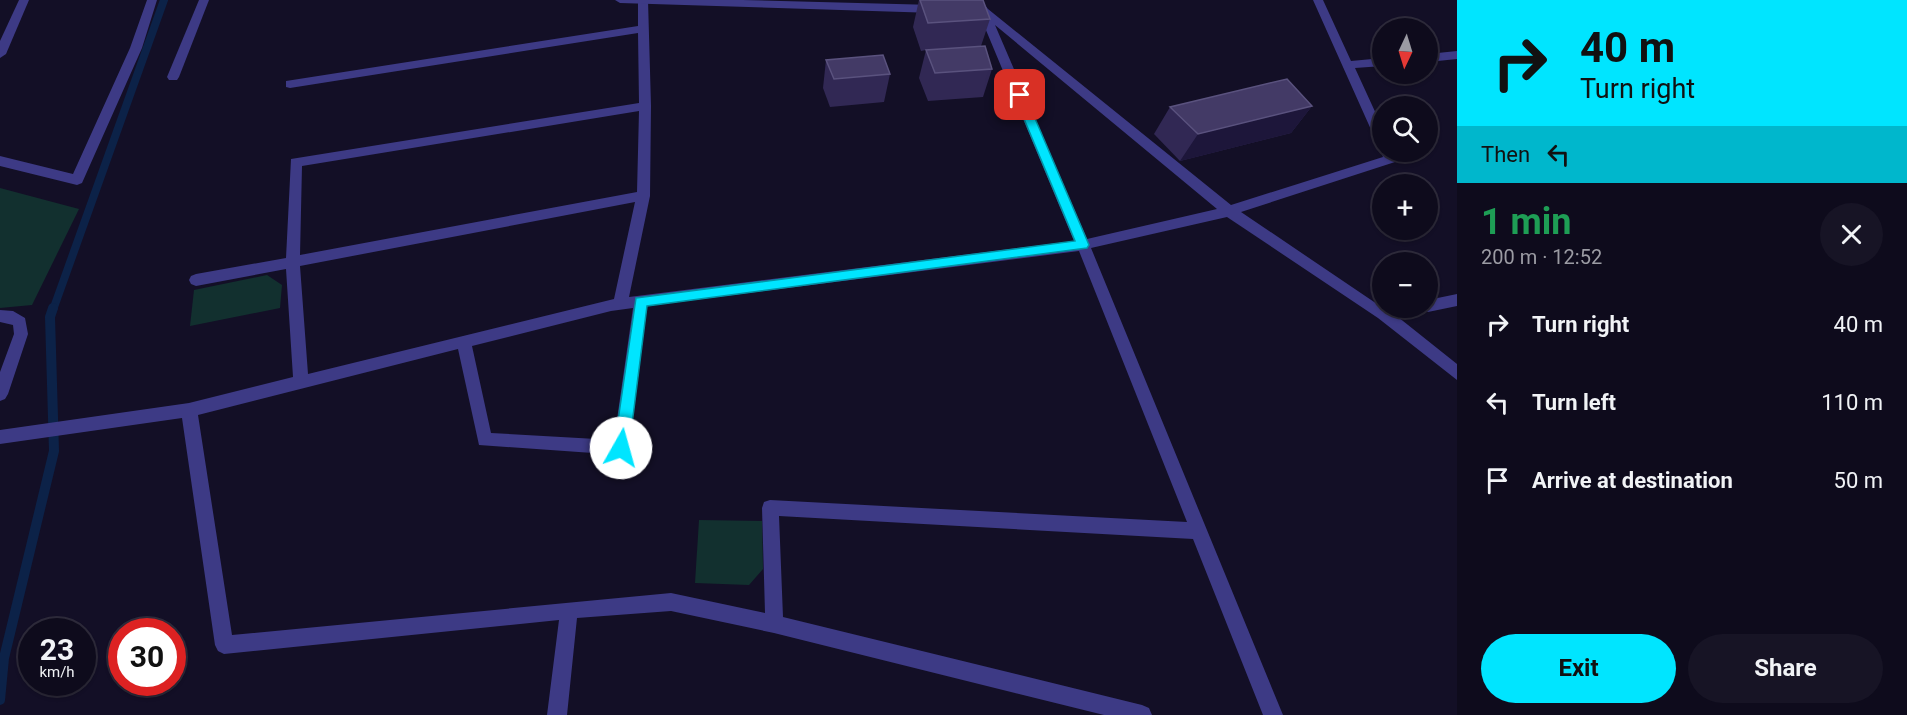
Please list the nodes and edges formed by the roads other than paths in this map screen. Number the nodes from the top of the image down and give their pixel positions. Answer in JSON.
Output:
{"nodes":[{"id":1,"x":24,"y":0,"type":"edge"},
{"id":2,"x":152,"y":0,"type":"edge"},
{"id":3,"x":204,"y":0,"type":"edge"},
{"id":4,"x":620,"y":0,"type":"edge"},
{"id":5,"x":643,"y":0,"type":"edge"},
{"id":6,"x":1318,"y":0,"type":"edge"},
{"id":7,"x":977,"y":6,"type":"edge"},
{"id":8,"x":948,"y":9,"type":"edge"},
{"id":9,"x":643,"y":29,"type":"junction"},
{"id":10,"x":0,"y":54,"type":"edge"},
{"id":11,"x":1457,"y":55,"type":"edge"},
{"id":12,"x":1438,"y":57,"type":"edge"},
{"id":13,"x":1372,"y":63,"type":"edge"},
{"id":14,"x":1348,"y":65,"type":"junction"},
{"id":15,"x":173,"y":76,"type":"dead end"},
{"id":16,"x":290,"y":84,"type":"dead end"},
{"id":17,"x":645,"y":106,"type":"junction"},
{"id":18,"x":1372,"y":118,"type":"edge"},
{"id":19,"x":0,"y":161,"type":"edge"},
{"id":20,"x":1381,"y":162,"type":"edge"},
{"id":21,"x":643,"y":196,"type":"junction"},
{"id":22,"x":1229,"y":211,"type":"junction"},
{"id":23,"x":1083,"y":245,"type":"junction"},
{"id":24,"x":293,"y":262,"type":"junction"},
{"id":25,"x":196,"y":280,"type":"dead end"},
{"id":26,"x":1457,"y":300,"type":"edge"},
{"id":27,"x":641,"y":301,"type":"junction"},
{"id":28,"x":620,"y":304,"type":"junction"},
{"id":29,"x":1438,"y":304,"type":"edge"},
{"id":30,"x":1372,"y":307,"type":"edge"},
{"id":31,"x":0,"y":316,"type":"edge"},
{"id":32,"x":1388,"y":318,"type":"edge"},
{"id":33,"x":464,"y":341,"type":"junction"},
{"id":34,"x":1457,"y":373,"type":"edge"},
{"id":35,"x":301,"y":380,"type":"junction"},
{"id":36,"x":0,"y":394,"type":"edge"},
{"id":37,"x":189,"y":410,"type":"junction"},
{"id":38,"x":0,"y":437,"type":"edge"},
{"id":39,"x":1199,"y":531,"type":"junction"},
{"id":40,"x":569,"y":610,"type":"junction"},
{"id":41,"x":774,"y":624,"type":"junction"},
{"id":42,"x":557,"y":715,"type":"edge"},
{"id":43,"x":1142,"y":715,"type":"edge"},
{"id":44,"x":1273,"y":715,"type":"edge"}],
"edges":[{"from":1,"to":10,"type":"street"},
{"from":2,"to":19,"type":"street"},
{"from":3,"to":15,"type":"street"},
{"from":4,"to":5,"type":"street"},
{"from":5,"to":8,"type":"street"},
{"from":5,"to":9,"type":"street"},
{"from":6,"to":14,"type":"street"},
{"from":7,"to":22,"type":"street"},
{"from":7,"to":23,"type":"street"},
{"from":9,"to":16,"type":"street"},
{"from":9,"to":17,"type":"street"},
{"from":11,"to":12,"type":"street"},
{"from":13,"to":14,"type":"street"},
{"from":14,"to":18,"type":"street"},
{"from":17,"to":21,"type":"street"},
{"from":17,"to":24,"type":"street"},
{"from":20,"to":22,"type":"street"},
{"from":21,"to":24,"type":"street"},
{"from":21,"to":28,"type":"street"},
{"from":22,"to":23,"type":"street"},
{"from":22,"to":30,"type":"street"},
{"from":23,"to":27,"type":"street"},
{"from":23,"to":39,"type":"street"},
{"from":24,"to":25,"type":"street"},
{"from":24,"to":35,"type":"street"},
{"from":26,"to":29,"type":"street"},
{"from":27,"to":28,"type":"street"},
{"from":27,"to":33,"type":"street"},
{"from":28,"to":33,"type":"street"},
{"from":31,"to":36,"type":"street"},
{"from":32,"to":34,"type":"street"},
{"from":33,"to":35,"type":"street"},
{"from":35,"to":37,"type":"street"},
{"from":37,"to":38,"type":"street"},
{"from":37,"to":40,"type":"street"},
{"from":39,"to":41,"type":"street"},
{"from":39,"to":44,"type":"street"},
{"from":40,"to":41,"type":"street"},
{"from":40,"to":42,"type":"street"},
{"from":41,"to":43,"type":"street"}]}
